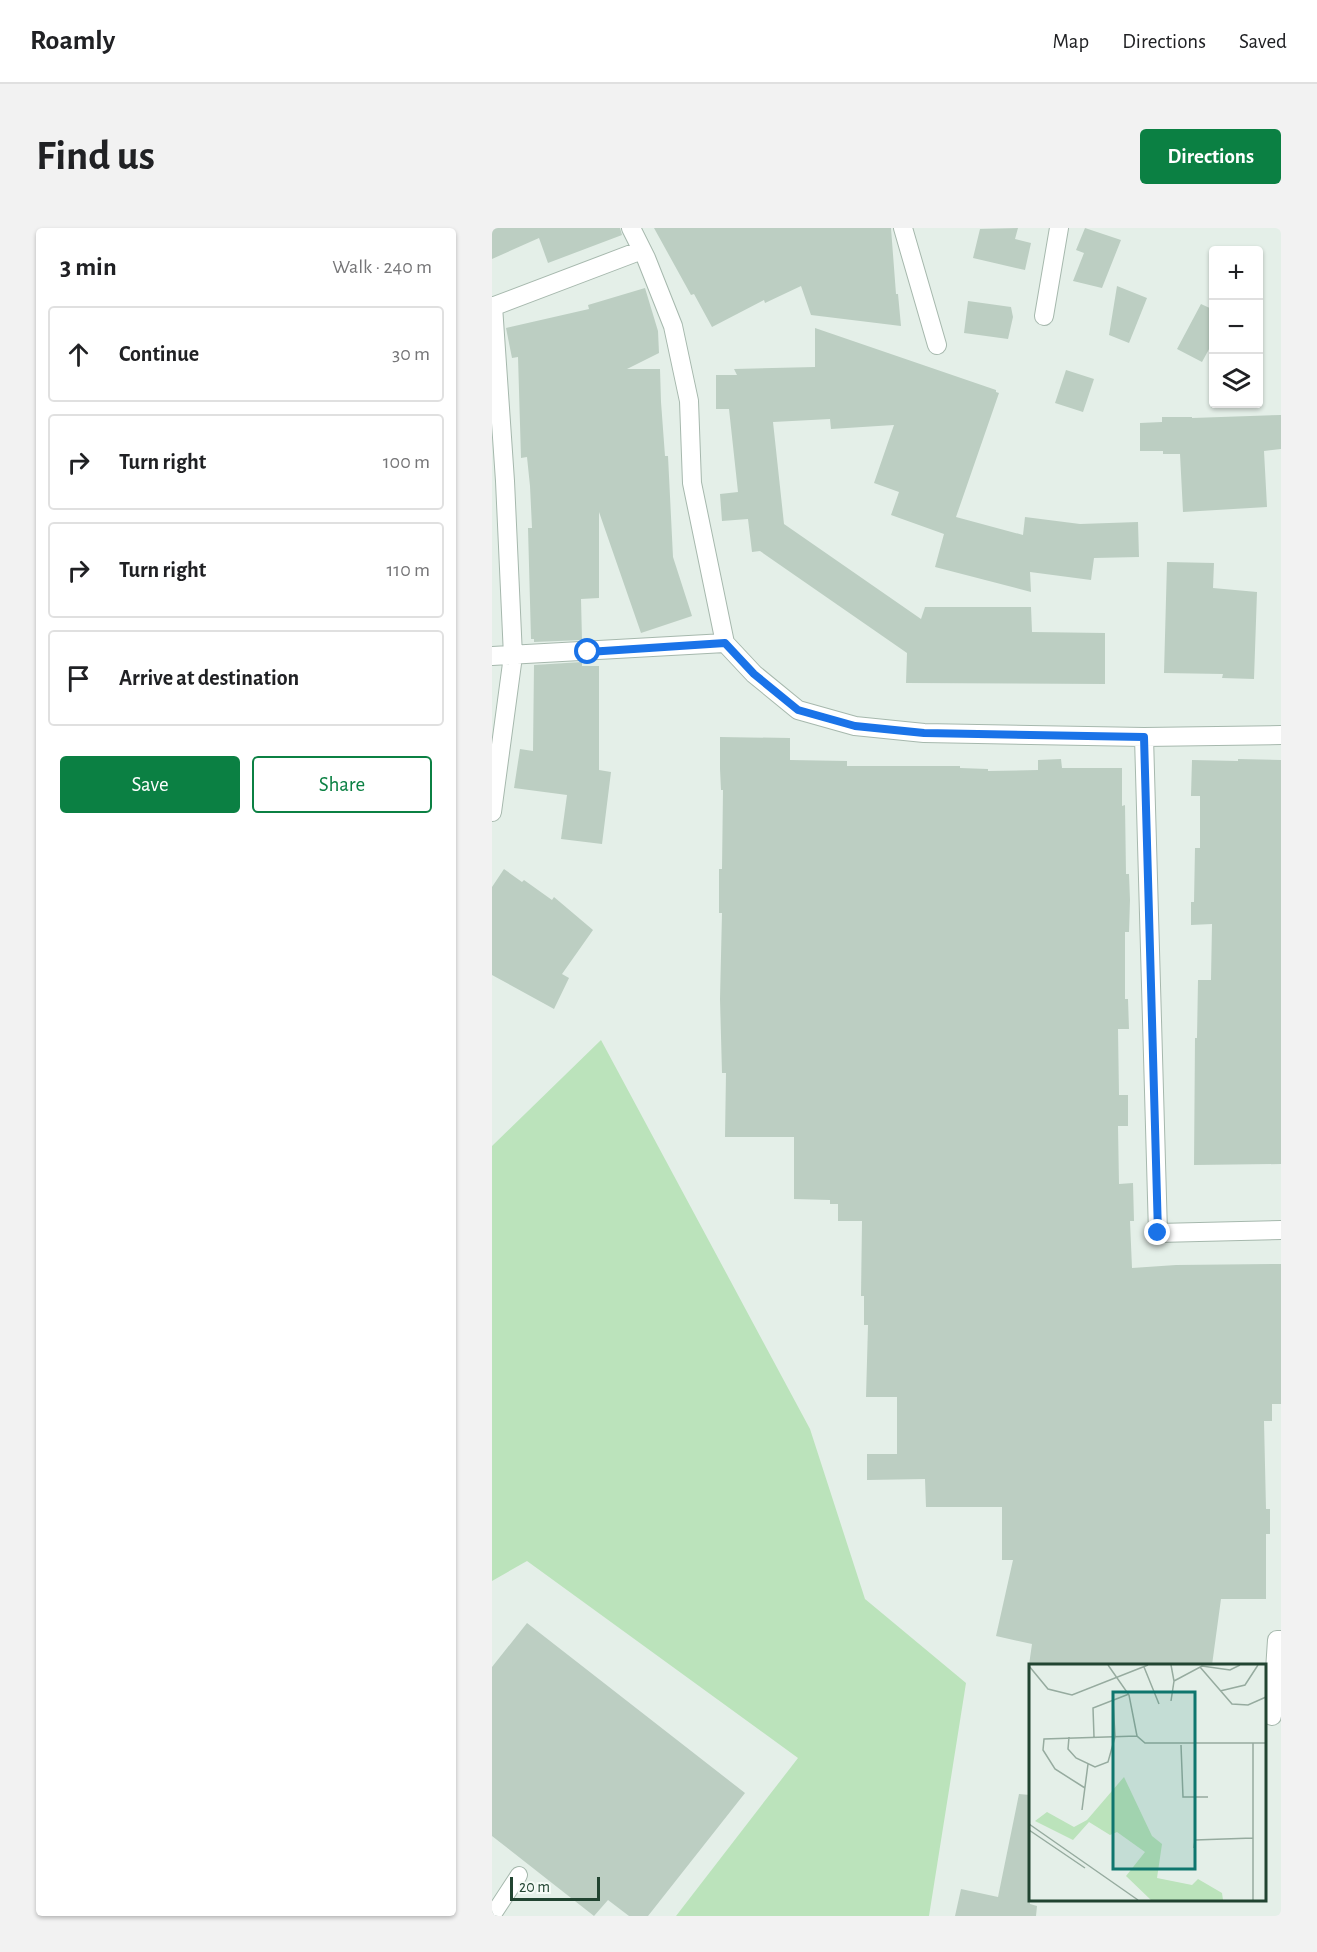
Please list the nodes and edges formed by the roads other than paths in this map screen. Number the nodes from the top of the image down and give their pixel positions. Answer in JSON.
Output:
{"nodes":[{"id":1,"x":631,"y":228,"type":"edge"},
{"id":2,"x":903,"y":228,"type":"edge"},
{"id":3,"x":1059,"y":228,"type":"edge"},
{"id":4,"x":642,"y":250,"type":"junction"},
{"id":5,"x":493,"y":307,"type":"edge"},
{"id":6,"x":1044,"y":316,"type":"dead end"},
{"id":7,"x":937,"y":345,"type":"dead end"},
{"id":8,"x":725,"y":643,"type":"junction"},
{"id":9,"x":492,"y":656,"type":"edge"},
{"id":10,"x":513,"y":656,"type":"junction"},
{"id":11,"x":1281,"y":735,"type":"edge"},
{"id":12,"x":1144,"y":737,"type":"junction"},
{"id":13,"x":492,"y":812,"type":"edge"},
{"id":14,"x":1281,"y":1230,"type":"edge"},
{"id":15,"x":1281,"y":1640,"type":"edge"},
{"id":16,"x":1272,"y":1716,"type":"dead end"},
{"id":17,"x":519,"y":1875,"type":"dead end"},
{"id":18,"x":492,"y":1916,"type":"edge"}],
"edges":[{"from":1,"to":4,"type":"street"},
{"from":2,"to":7,"type":"street"},
{"from":3,"to":6,"type":"street"},
{"from":4,"to":5,"type":"street"},
{"from":4,"to":8,"type":"street"},
{"from":5,"to":10,"type":"street"},
{"from":8,"to":10,"type":"street"},
{"from":8,"to":12,"type":"street"},
{"from":9,"to":10,"type":"street"},
{"from":10,"to":13,"type":"street"},
{"from":11,"to":12,"type":"street"},
{"from":12,"to":14,"type":"street"},
{"from":15,"to":16,"type":"street"},
{"from":17,"to":18,"type":"lane"}]}
